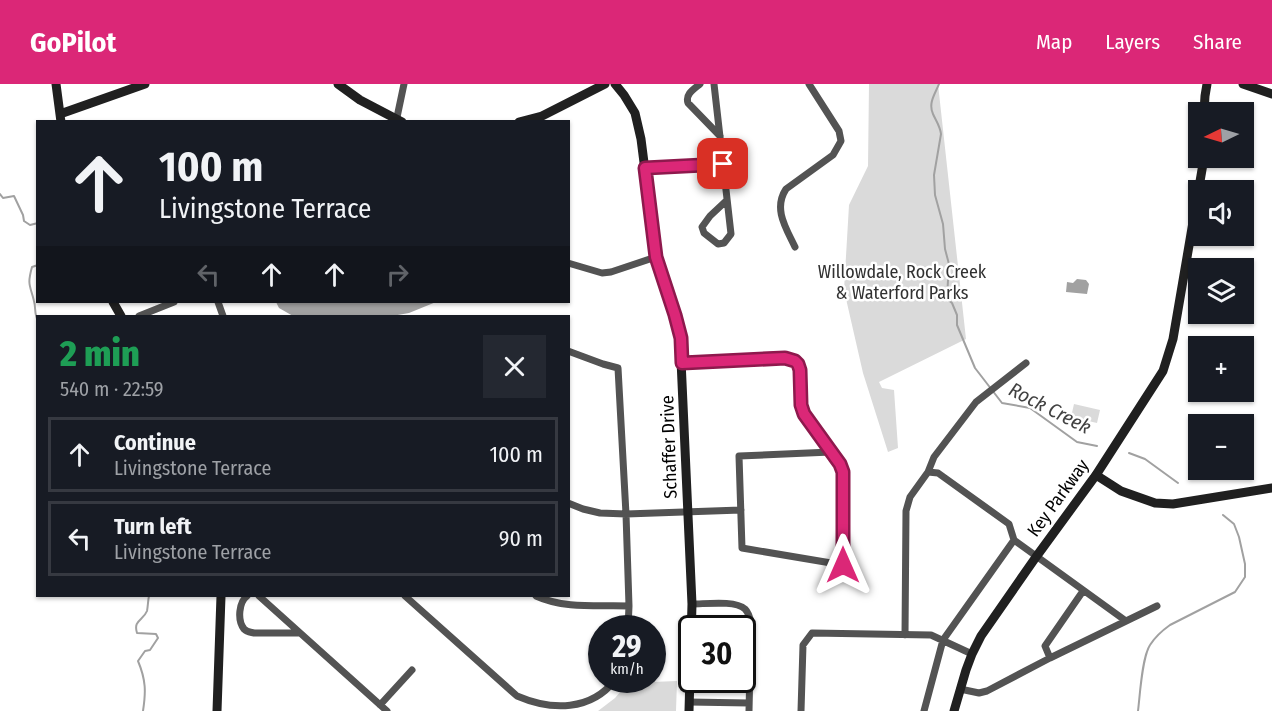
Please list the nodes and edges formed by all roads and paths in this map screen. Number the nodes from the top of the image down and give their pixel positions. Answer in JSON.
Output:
{"nodes":[{"id":1,"x":56,"y":84,"type":"edge"},
{"id":2,"x":145,"y":84,"type":"edge"},
{"id":3,"x":338,"y":84,"type":"edge"},
{"id":4,"x":404,"y":84,"type":"edge"},
{"id":5,"x":605,"y":84,"type":"edge"},
{"id":6,"x":615,"y":84,"type":"edge"},
{"id":7,"x":700,"y":84,"type":"edge"},
{"id":8,"x":714,"y":84,"type":"edge"},
{"id":9,"x":809,"y":84,"type":"edge"},
{"id":10,"x":1207,"y":84,"type":"edge"},
{"id":11,"x":1243,"y":84,"type":"edge"},
{"id":12,"x":1272,"y":94,"type":"edge"},
{"id":13,"x":1204,"y":102,"type":"edge"},
{"id":14,"x":61,"y":118,"type":"edge"},
{"id":15,"x":542,"y":119,"type":"edge"},
{"id":16,"x":396,"y":120,"type":"edge"},
{"id":17,"x":398,"y":120,"type":"edge"},
{"id":18,"x":720,"y":136,"type":"junction"},
{"id":19,"x":723,"y":164,"type":"junction"},
{"id":20,"x":645,"y":168,"type":"junction"},
{"id":21,"x":1202,"y":168,"type":"edge"},
{"id":22,"x":726,"y":201,"type":"junction"},
{"id":23,"x":795,"y":247,"type":"dead end"},
{"id":24,"x":656,"y":257,"type":"junction"},
{"id":25,"x":570,"y":264,"type":"edge"},
{"id":26,"x":172,"y":303,"type":"edge"},
{"id":27,"x":142,"y":315,"type":"edge"},
{"id":28,"x":570,"y":352,"type":"edge"},
{"id":29,"x":682,"y":363,"type":"junction"},
{"id":30,"x":1026,"y":363,"type":"dead end"},
{"id":31,"x":831,"y":452,"type":"junction"},
{"id":32,"x":928,"y":472,"type":"junction"},
{"id":33,"x":1096,"y":475,"type":"junction"},
{"id":34,"x":1272,"y":488,"type":"edge"},
{"id":35,"x":570,"y":503,"type":"edge"},
{"id":36,"x":741,"y":510,"type":"junction"},
{"id":37,"x":688,"y":512,"type":"junction"},
{"id":38,"x":626,"y":514,"type":"junction"},
{"id":39,"x":1014,"y":540,"type":"junction"},
{"id":40,"x":1036,"y":557,"type":"junction"},
{"id":41,"x":1083,"y":591,"type":"junction"},
{"id":42,"x":221,"y":597,"type":"edge"},
{"id":43,"x":246,"y":597,"type":"edge"},
{"id":44,"x":260,"y":597,"type":"edge"},
{"id":45,"x":406,"y":597,"type":"edge"},
{"id":46,"x":538,"y":597,"type":"edge"},
{"id":47,"x":692,"y":604,"type":"junction"},
{"id":48,"x":629,"y":606,"type":"junction"},
{"id":49,"x":1157,"y":606,"type":"dead end"},
{"id":50,"x":629,"y":615,"type":"edge"},
{"id":51,"x":1126,"y":621,"type":"junction"},
{"id":52,"x":300,"y":633,"type":"junction"},
{"id":53,"x":905,"y":634,"type":"junction"},
{"id":54,"x":943,"y":640,"type":"junction"},
{"id":55,"x":972,"y":654,"type":"junction"},
{"id":56,"x":1050,"y":658,"type":"junction"},
{"id":57,"x":412,"y":670,"type":"dead end"},
{"id":58,"x":960,"y":689,"type":"junction"},
{"id":59,"x":604,"y":693,"type":"edge"},
{"id":60,"x":380,"y":705,"type":"junction"},
{"id":61,"x":689,"y":707,"type":"edge"},
{"id":62,"x":748,"y":707,"type":"edge"},
{"id":63,"x":218,"y":711,"type":"edge"},
{"id":64,"x":387,"y":711,"type":"edge"},
{"id":65,"x":801,"y":711,"type":"edge"},
{"id":66,"x":924,"y":711,"type":"edge"},
{"id":67,"x":954,"y":711,"type":"edge"}],
"edges":[{"from":1,"to":14,"type":"street"},
{"from":2,"to":14,"type":"street"},
{"from":3,"to":16,"type":"street"},
{"from":4,"to":17,"type":"street"},
{"from":5,"to":15,"type":"street"},
{"from":6,"to":20,"type":"street","name":"Schaffer Drive"},
{"from":7,"to":18,"type":"street"},
{"from":8,"to":18,"type":"street"},
{"from":9,"to":23,"type":"street"},
{"from":10,"to":13,"type":"street"},
{"from":11,"to":12,"type":"street"},
{"from":18,"to":19,"type":"street"},
{"from":19,"to":20,"type":"street"},
{"from":19,"to":22,"type":"street"},
{"from":20,"to":24,"type":"street","name":"Schaffer Drive"},
{"from":21,"to":33,"type":"street","name":"Key Parkway"},
{"from":22,"to":22,"type":"street"},
{"from":24,"to":25,"type":"street"},
{"from":24,"to":29,"type":"street","name":"Schaffer Drive"},
{"from":26,"to":27,"type":"street"},
{"from":28,"to":38,"type":"street"},
{"from":29,"to":31,"type":"street"},
{"from":29,"to":37,"type":"street","name":"Schaffer Drive"},
{"from":30,"to":32,"type":"street"},
{"from":31,"to":36,"type":"street"},
{"from":31,"to":36,"type":"street"},
{"from":32,"to":39,"type":"street"},
{"from":32,"to":53,"type":"street"},
{"from":33,"to":34,"type":"street"},
{"from":33,"to":40,"type":"street","name":"Key Parkway"},
{"from":35,"to":38,"type":"street"},
{"from":36,"to":37,"type":"street"},
{"from":37,"to":38,"type":"street"},
{"from":37,"to":47,"type":"street","name":"Schaffer Drive"},
{"from":38,"to":48,"type":"street"},
{"from":39,"to":40,"type":"street"},
{"from":39,"to":54,"type":"street"},
{"from":40,"to":41,"type":"street"},
{"from":40,"to":55,"type":"street","name":"Key Parkway"},
{"from":41,"to":51,"type":"street"},
{"from":41,"to":56,"type":"street"},
{"from":42,"to":63,"type":"street"},
{"from":43,"to":52,"type":"street"},
{"from":44,"to":52,"type":"street"},
{"from":45,"to":59,"type":"street"},
{"from":46,"to":48,"type":"street"},
{"from":47,"to":61,"type":"street","name":"Schaffer Drive"},
{"from":47,"to":62,"type":"street"},
{"from":48,"to":50,"type":"street"},
{"from":49,"to":51,"type":"street"},
{"from":51,"to":56,"type":"street"},
{"from":52,"to":60,"type":"street"},
{"from":53,"to":54,"type":"street"},
{"from":53,"to":65,"type":"street"},
{"from":54,"to":55,"type":"street"},
{"from":54,"to":66,"type":"street"},
{"from":55,"to":58,"type":"street","name":"Key Parkway"},
{"from":56,"to":58,"type":"street"},
{"from":57,"to":60,"type":"street"},
{"from":58,"to":67,"type":"street","name":"Key Parkway"},
{"from":60,"to":64,"type":"street"},
{"from":61,"to":62,"type":"street"}]}
